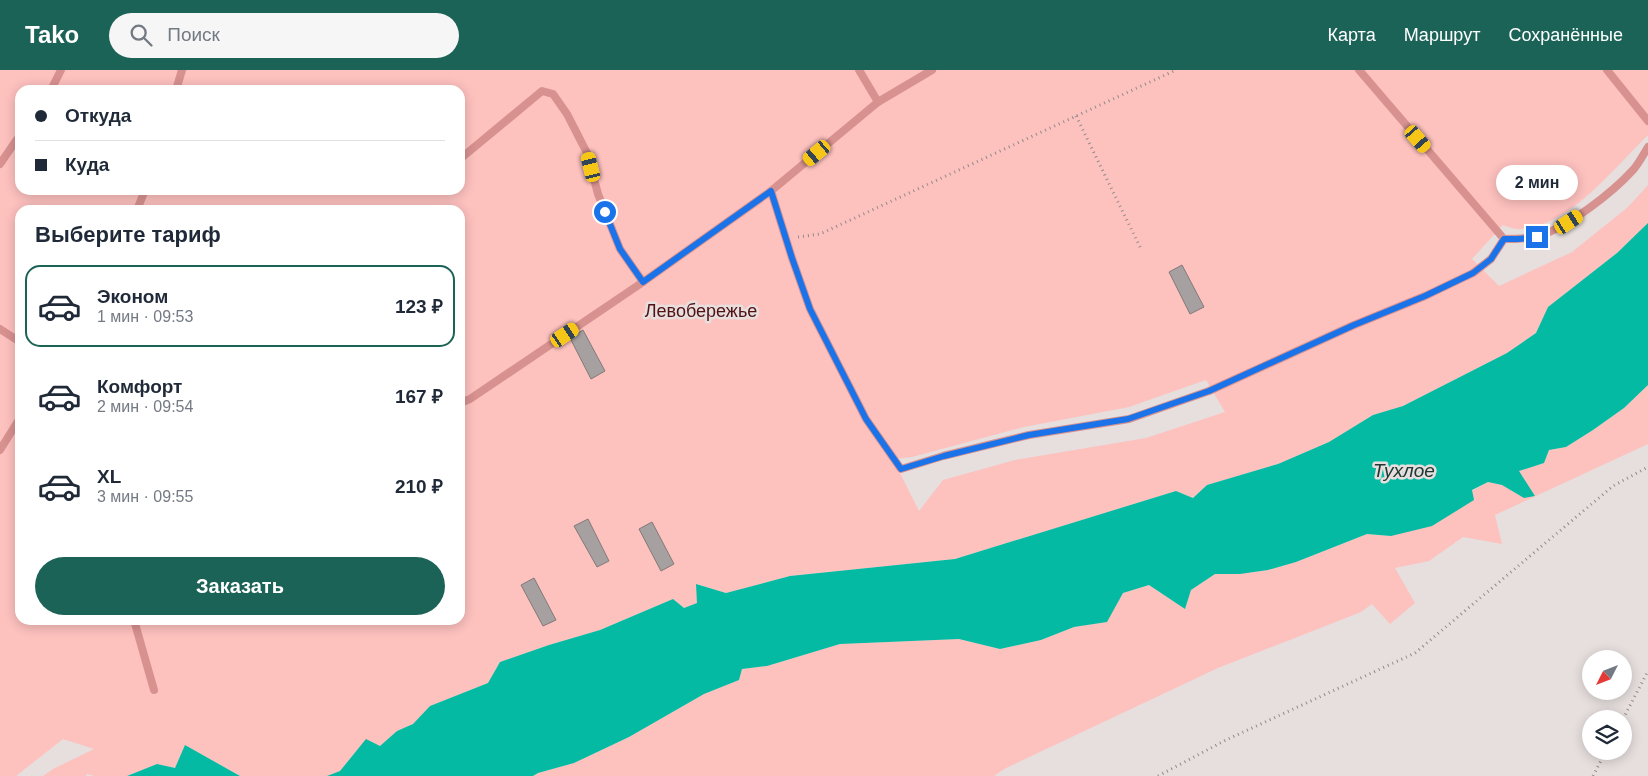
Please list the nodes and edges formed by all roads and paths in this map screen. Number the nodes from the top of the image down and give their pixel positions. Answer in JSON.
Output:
{"nodes":[{"id":1,"x":61,"y":70,"type":"edge"},
{"id":2,"x":182,"y":70,"type":"edge"},
{"id":3,"x":859,"y":70,"type":"edge"},
{"id":4,"x":932,"y":70,"type":"edge"},
{"id":5,"x":1176,"y":70,"type":"edge"},
{"id":6,"x":1359,"y":70,"type":"edge"},
{"id":7,"x":1607,"y":70,"type":"edge"},
{"id":8,"x":54,"y":85,"type":"edge"},
{"id":9,"x":178,"y":85,"type":"edge"},
{"id":10,"x":878,"y":102,"type":"junction"},
{"id":11,"x":1076,"y":116,"type":"junction"},
{"id":12,"x":1648,"y":121,"type":"edge"},
{"id":13,"x":15,"y":142,"type":"edge"},
{"id":14,"x":1648,"y":148,"type":"edge"},
{"id":15,"x":465,"y":155,"type":"edge"},
{"id":16,"x":0,"y":164,"type":"edge"},
{"id":17,"x":771,"y":191,"type":"junction"},
{"id":18,"x":786,"y":238,"type":"junction"},
{"id":19,"x":1504,"y":239,"type":"junction"},
{"id":20,"x":1141,"y":249,"type":"dead end"},
{"id":21,"x":643,"y":282,"type":"junction"},
{"id":22,"x":0,"y":329,"type":"edge"},
{"id":23,"x":15,"y":339,"type":"edge"},
{"id":24,"x":465,"y":400,"type":"edge"},
{"id":25,"x":15,"y":426,"type":"edge"},
{"id":26,"x":0,"y":450,"type":"edge"},
{"id":27,"x":1648,"y":467,"type":"edge"},
{"id":28,"x":135,"y":625,"type":"edge"},
{"id":29,"x":1648,"y":671,"type":"edge"},
{"id":30,"x":154,"y":690,"type":"dead end"},
{"id":31,"x":1628,"y":710,"type":"edge"},
{"id":32,"x":1601,"y":760,"type":"edge"},
{"id":33,"x":1158,"y":776,"type":"edge"},
{"id":34,"x":1593,"y":776,"type":"edge"}],
"edges":[{"from":1,"to":8,"type":"lane"},
{"from":2,"to":9,"type":"lane"},
{"from":3,"to":10,"type":"lane"},
{"from":4,"to":10,"type":"lane"},
{"from":5,"to":11,"type":"path"},
{"from":6,"to":19,"type":"lane"},
{"from":7,"to":12,"type":"lane"},
{"from":10,"to":17,"type":"lane"},
{"from":11,"to":18,"type":"path"},
{"from":11,"to":20,"type":"path"},
{"from":13,"to":16,"type":"lane"},
{"from":14,"to":19,"type":"lane"},
{"from":15,"to":21,"type":"lane"},
{"from":17,"to":18,"type":"lane"},
{"from":17,"to":21,"type":"lane"},
{"from":18,"to":19,"type":"lane"},
{"from":21,"to":24,"type":"lane"},
{"from":22,"to":23,"type":"lane"},
{"from":25,"to":26,"type":"lane"},
{"from":27,"to":33,"type":"path"},
{"from":28,"to":30,"type":"lane"},
{"from":29,"to":31,"type":"path"},
{"from":32,"to":34,"type":"path"}]}
